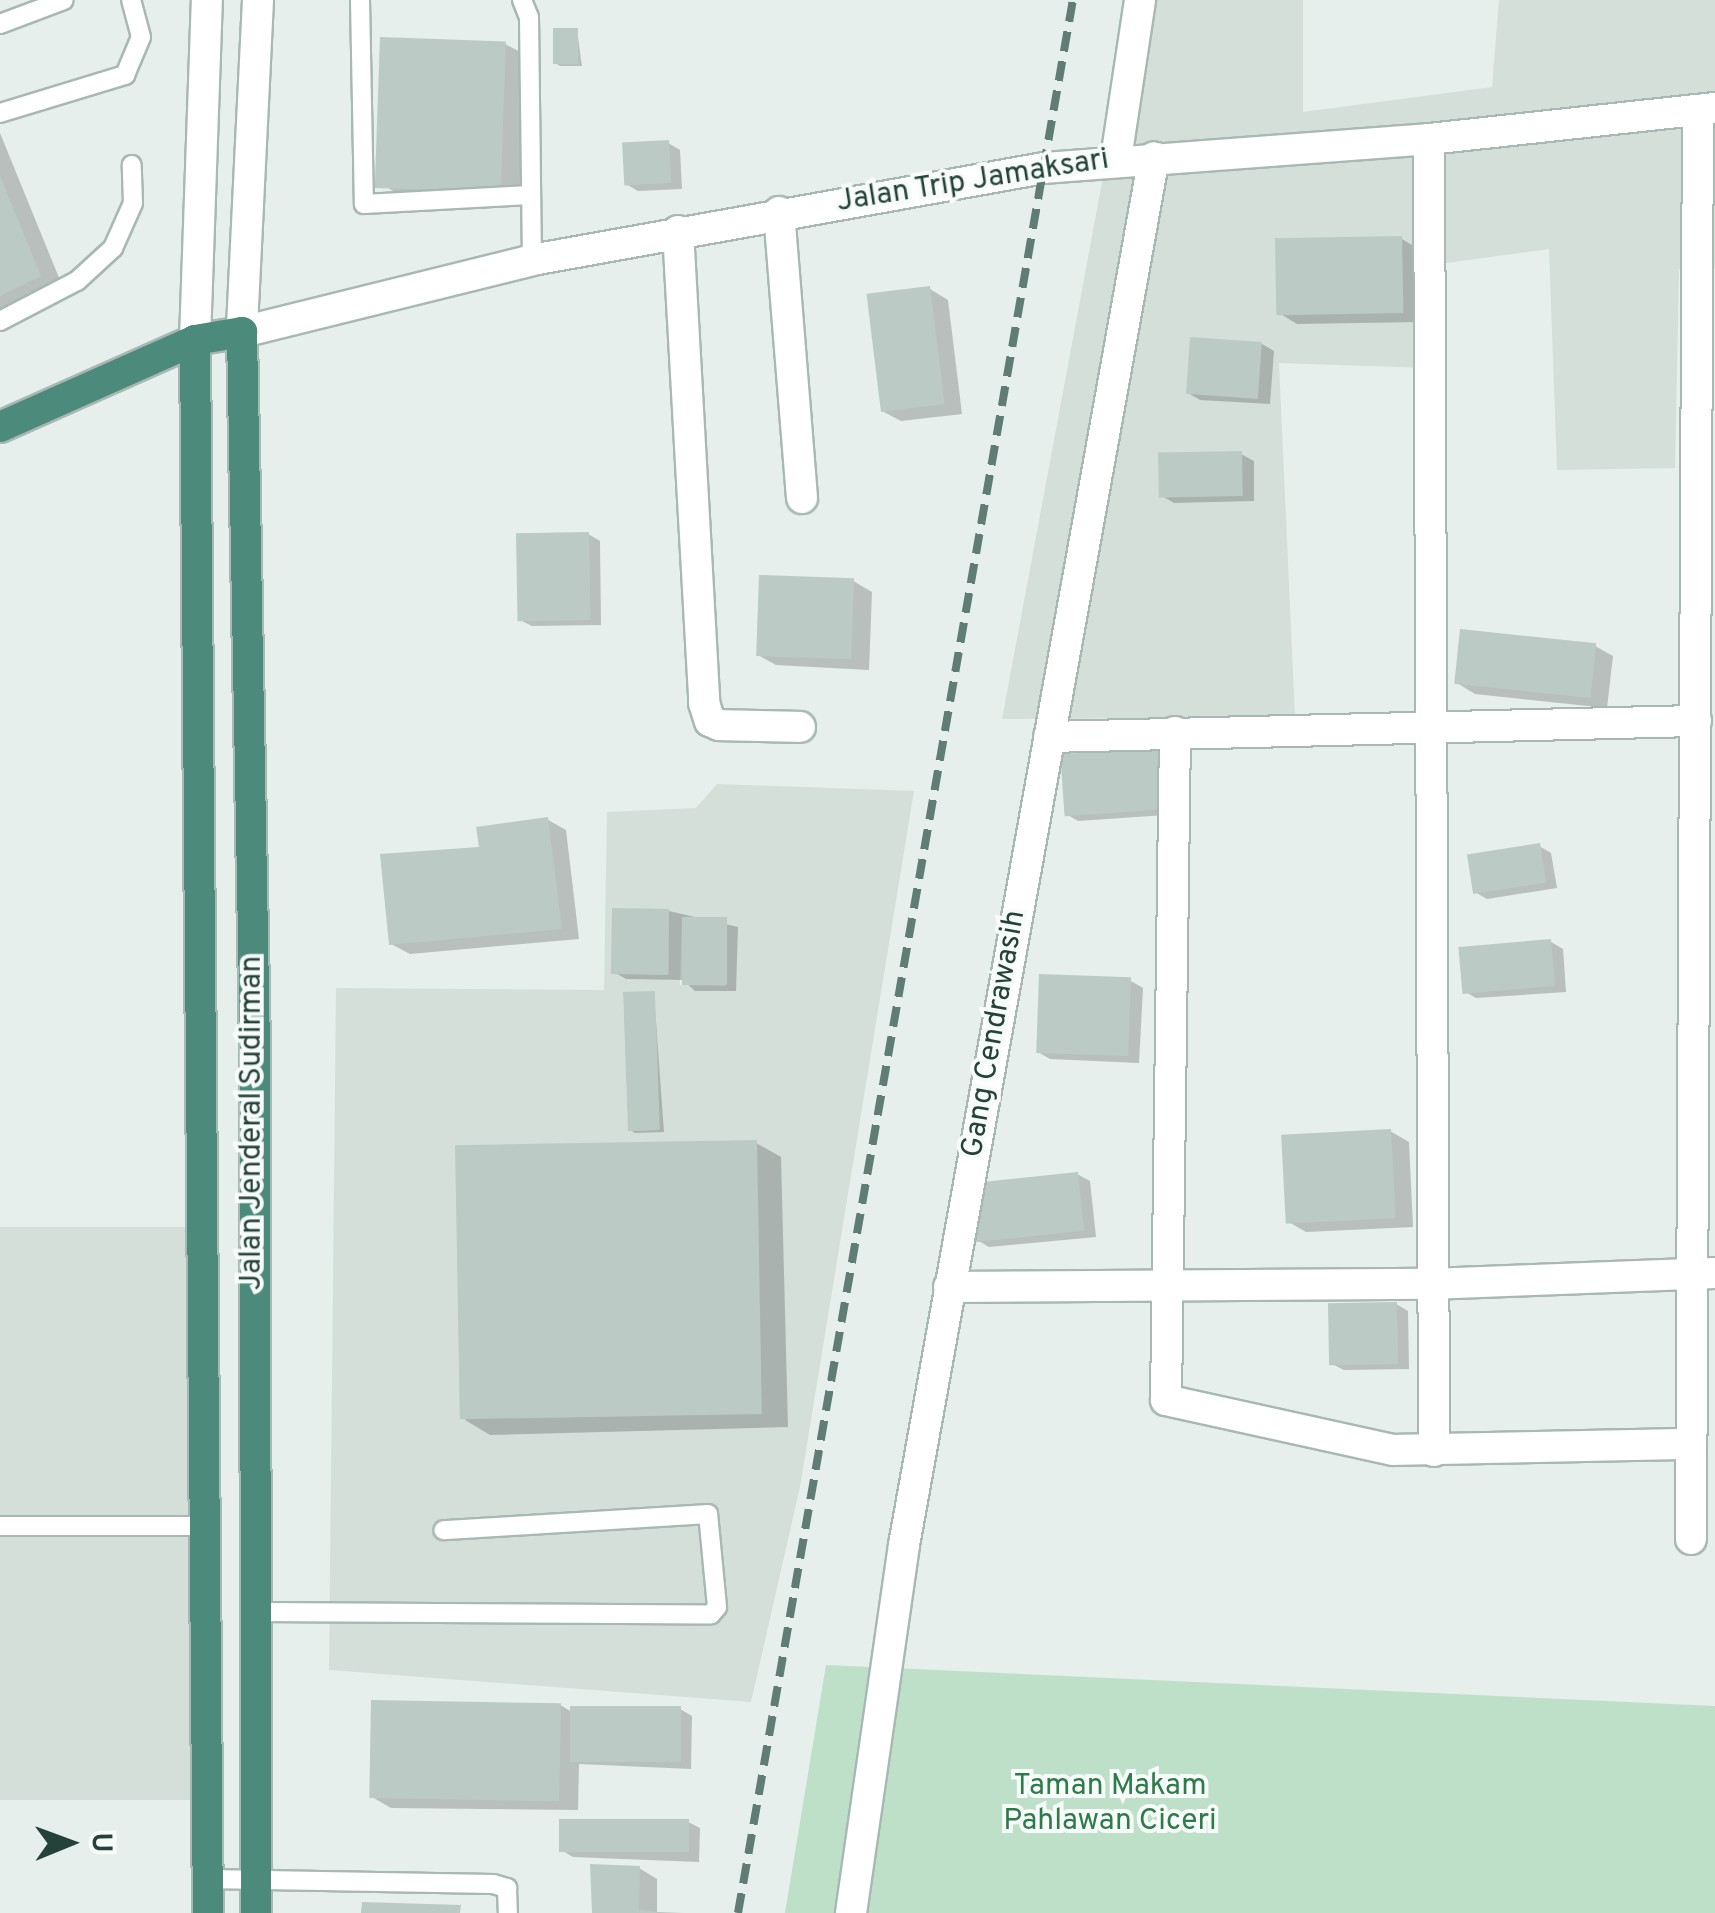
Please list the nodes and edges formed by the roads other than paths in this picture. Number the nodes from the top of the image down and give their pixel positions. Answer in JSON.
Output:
{"nodes":[{"id":1,"x":64,"y":0,"type":"edge"},
{"id":2,"x":131,"y":0,"type":"edge"},
{"id":3,"x":208,"y":0,"type":"edge"},
{"id":4,"x":258,"y":0,"type":"edge"},
{"id":5,"x":360,"y":0,"type":"edge"},
{"id":6,"x":522,"y":0,"type":"edge"},
{"id":7,"x":1140,"y":0,"type":"edge"},
{"id":8,"x":0,"y":24,"type":"edge"},
{"id":9,"x":1707,"y":109,"type":"edge"},
{"id":10,"x":0,"y":112,"type":"edge"},
{"id":11,"x":1429,"y":138,"type":"junction"},
{"id":12,"x":1154,"y":157,"type":"junction"},
{"id":13,"x":1116,"y":159,"type":"junction"},
{"id":14,"x":132,"y":164,"type":"dead end"},
{"id":15,"x":530,"y":196,"type":"junction"},
{"id":16,"x":779,"y":212,"type":"junction"},
{"id":17,"x":678,"y":231,"type":"junction"},
{"id":18,"x":532,"y":260,"type":"junction"},
{"id":19,"x":0,"y":321,"type":"edge"},
{"id":20,"x":242,"y":332,"type":"junction"},
{"id":21,"x":195,"y":340,"type":"junction"},
{"id":22,"x":0,"y":428,"type":"edge"},
{"id":23,"x":802,"y":498,"type":"dead end"},
{"id":24,"x":1696,"y":721,"type":"junction"},
{"id":25,"x":800,"y":727,"type":"dead end"},
{"id":26,"x":1431,"y":727,"type":"junction"},
{"id":27,"x":1175,"y":732,"type":"junction"},
{"id":28,"x":1049,"y":736,"type":"junction"},
{"id":29,"x":1704,"y":1273,"type":"edge"},
{"id":30,"x":1429,"y":1284,"type":"junction"},
{"id":31,"x":949,"y":1287,"type":"junction"},
{"id":32,"x":1162,"y":1289,"type":"junction"},
{"id":33,"x":1691,"y":1444,"type":"junction"},
{"id":34,"x":1434,"y":1451,"type":"junction"},
{"id":35,"x":0,"y":1526,"type":"edge"},
{"id":36,"x":206,"y":1526,"type":"junction"},
{"id":37,"x":443,"y":1530,"type":"dead end"},
{"id":38,"x":1691,"y":1539,"type":"dead end"},
{"id":39,"x":256,"y":1612,"type":"junction"},
{"id":40,"x":256,"y":1879,"type":"junction"},
{"id":41,"x":208,"y":1880,"type":"junction"},
{"id":42,"x":208,"y":1913,"type":"edge"},
{"id":43,"x":256,"y":1913,"type":"edge"},
{"id":44,"x":508,"y":1913,"type":"edge"},
{"id":45,"x":850,"y":1913,"type":"edge"}],
"edges":[{"from":1,"to":8,"type":"lane"},
{"from":2,"to":10,"type":"lane"},
{"from":3,"to":21,"type":"street"},
{"from":4,"to":20,"type":"street"},
{"from":5,"to":15,"type":"lane"},
{"from":6,"to":15,"type":"lane"},
{"from":7,"to":13,"type":"street"},
{"from":9,"to":11,"type":"street","name":"Jalan Trip Jamaksari"},
{"from":9,"to":24,"type":"street"},
{"from":11,"to":12,"type":"street","name":"Jalan Trip Jamaksari"},
{"from":11,"to":26,"type":"street"},
{"from":12,"to":13,"type":"street","name":"Jalan Trip Jamaksari"},
{"from":12,"to":28,"type":"street","name":"Gang Cendrawasih"},
{"from":13,"to":16,"type":"street","name":"Jalan Trip Jamaksari"},
{"from":14,"to":19,"type":"lane"},
{"from":15,"to":18,"type":"lane"},
{"from":16,"to":17,"type":"street","name":"Jalan Trip Jamaksari"},
{"from":16,"to":23,"type":"street"},
{"from":17,"to":18,"type":"street","name":"Jalan Trip Jamaksari"},
{"from":17,"to":25,"type":"street"},
{"from":18,"to":20,"type":"street","name":"Jalan Trip Jamaksari"},
{"from":20,"to":21,"type":"highway"},
{"from":20,"to":39,"type":"highway","name":"Jalan Jenderal Sudirman"},
{"from":21,"to":22,"type":"highway"},
{"from":21,"to":36,"type":"highway","name":"Jalan Jenderal Sudirman"},
{"from":24,"to":26,"type":"street"},
{"from":24,"to":29,"type":"street"},
{"from":26,"to":27,"type":"street"},
{"from":26,"to":30,"type":"street"},
{"from":27,"to":28,"type":"street"},
{"from":27,"to":32,"type":"street"},
{"from":28,"to":31,"type":"street","name":"Gang Cendrawasih"},
{"from":29,"to":30,"type":"street"},
{"from":29,"to":33,"type":"street"},
{"from":30,"to":32,"type":"street"},
{"from":30,"to":34,"type":"street"},
{"from":31,"to":32,"type":"street"},
{"from":31,"to":45,"type":"street","name":"Gang Cendrawasih"},
{"from":32,"to":34,"type":"street"},
{"from":33,"to":34,"type":"street"},
{"from":33,"to":38,"type":"street"},
{"from":35,"to":36,"type":"lane"},
{"from":36,"to":41,"type":"highway","name":"Jalan Jenderal Sudirman"},
{"from":37,"to":39,"type":"lane"},
{"from":39,"to":40,"type":"highway","name":"Jalan Jenderal Sudirman"},
{"from":40,"to":41,"type":"lane"},
{"from":40,"to":43,"type":"highway","name":"Jalan Jenderal Sudirman"},
{"from":40,"to":44,"type":"lane"},
{"from":41,"to":42,"type":"highway","name":"Jalan Jenderal Sudirman"}]}
